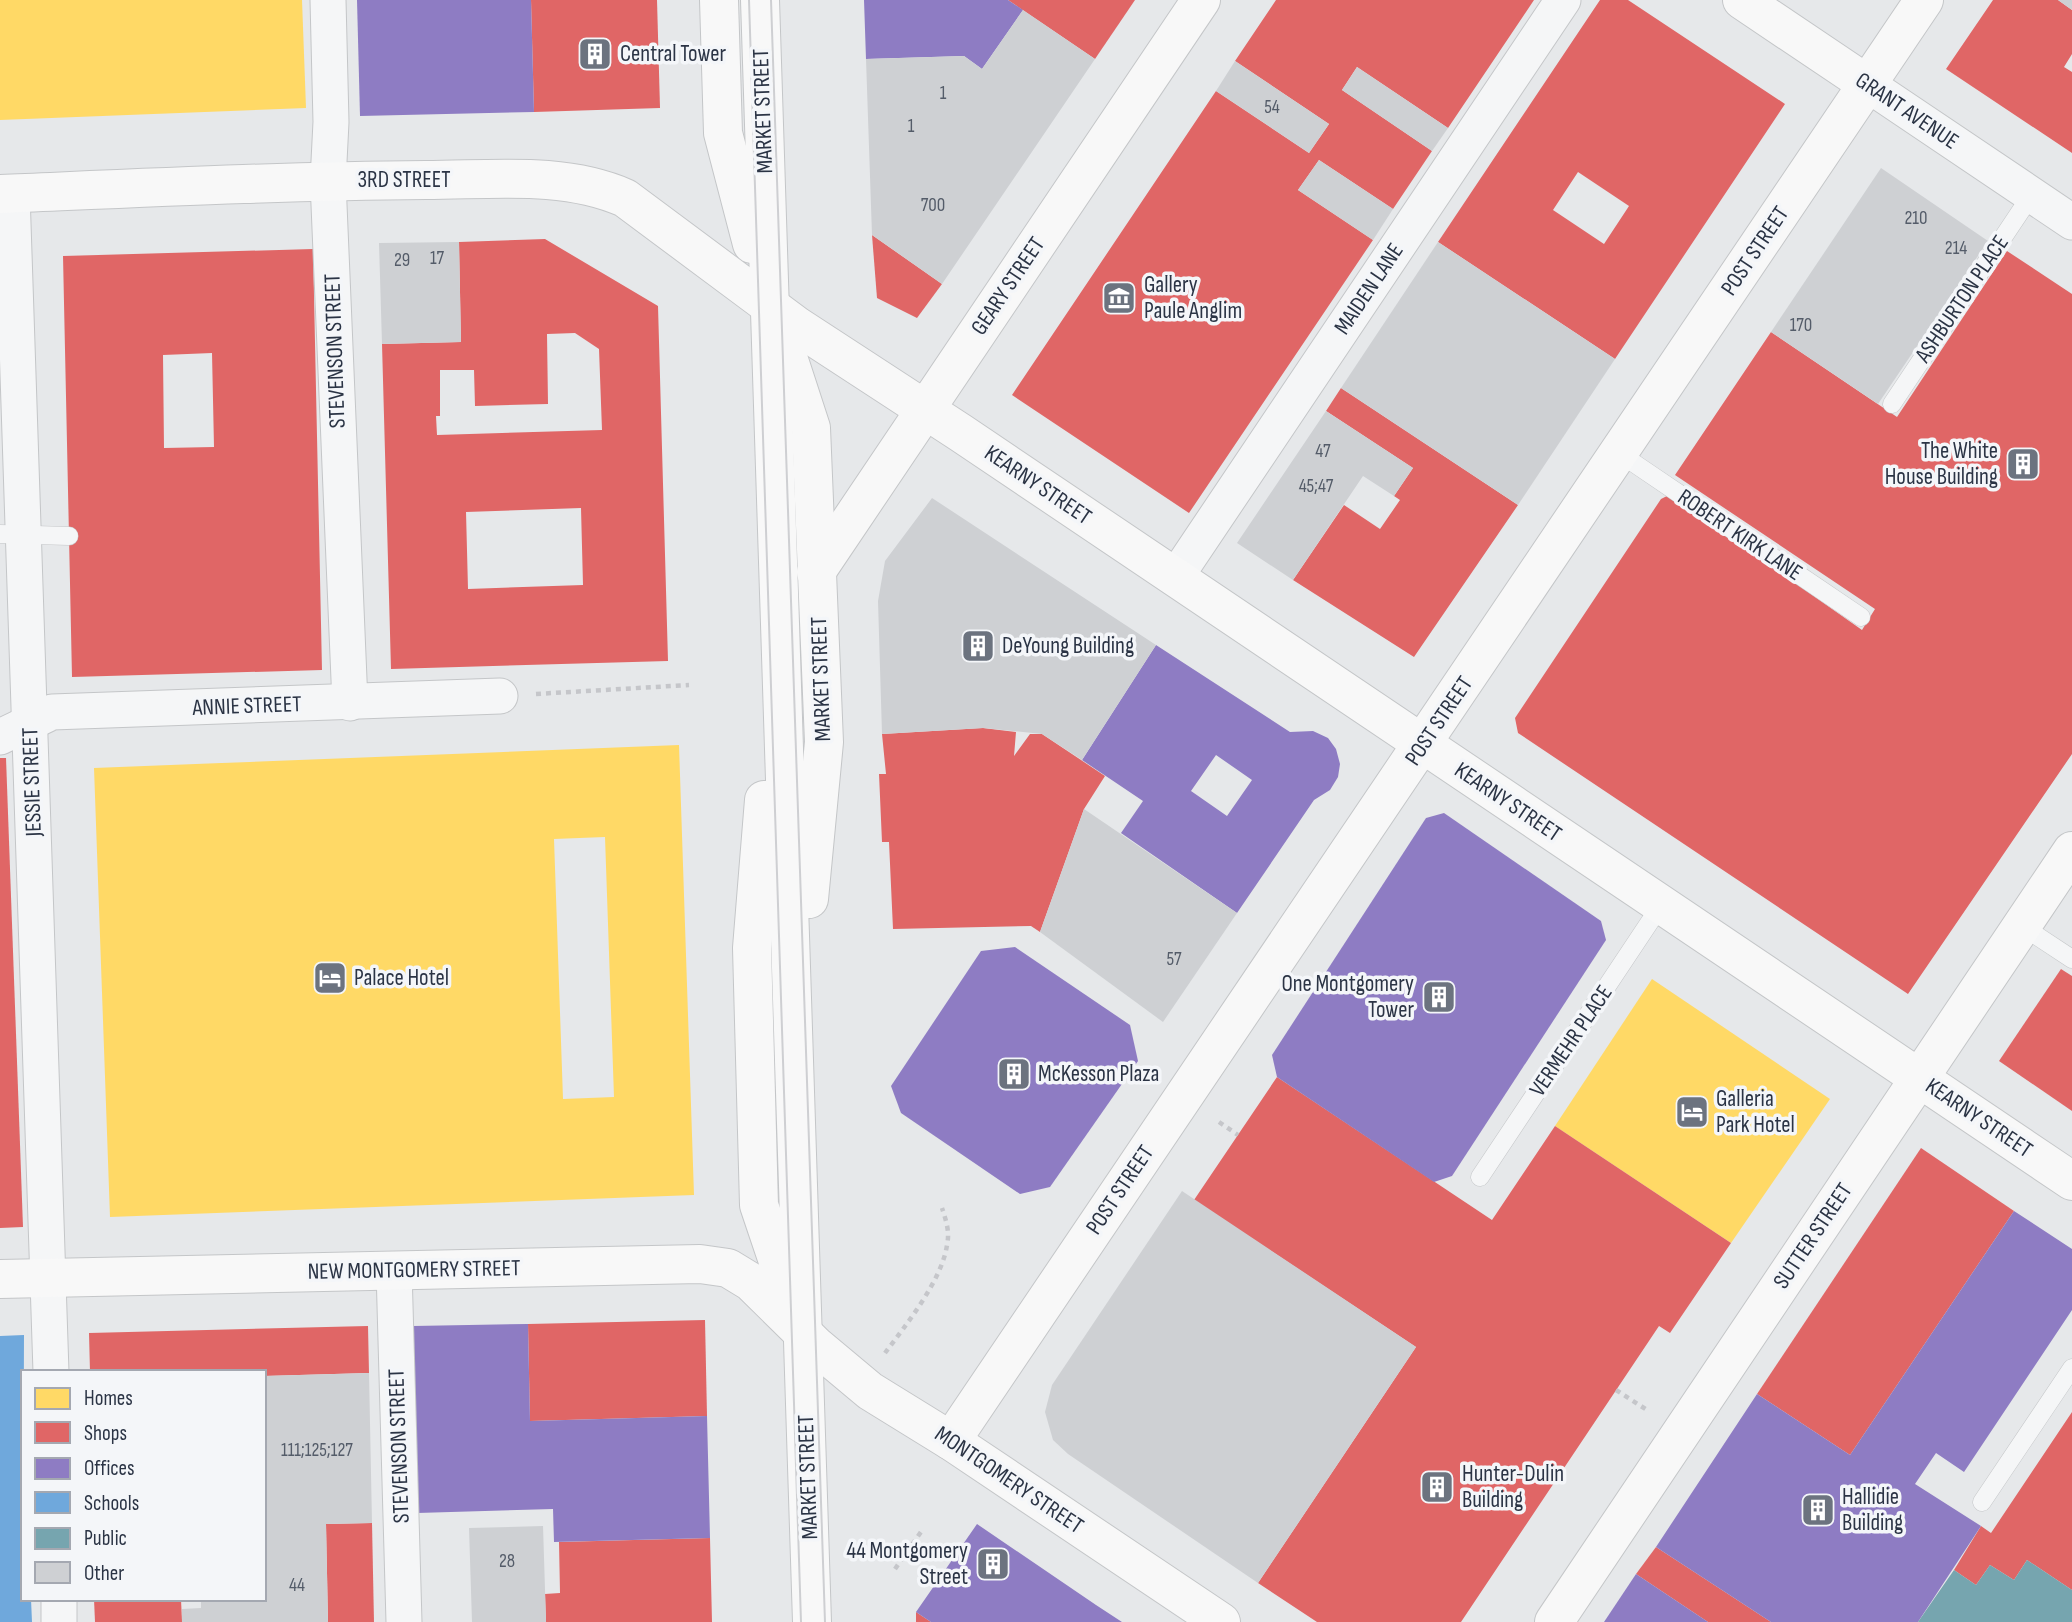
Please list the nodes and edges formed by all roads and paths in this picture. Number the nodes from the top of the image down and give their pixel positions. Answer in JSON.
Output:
{"nodes":[{"id":1,"x":328,"y":0,"type":"edge"},
{"id":2,"x":719,"y":0,"type":"edge"},
{"id":3,"x":760,"y":0,"type":"edge"},
{"id":4,"x":1200,"y":0,"type":"edge"},
{"id":5,"x":1563,"y":0,"type":"edge"},
{"id":6,"x":1742,"y":0,"type":"edge"},
{"id":7,"x":1924,"y":0,"type":"edge"},
{"id":8,"x":1867,"y":84,"type":"junction"},
{"id":9,"x":328,"y":181,"type":"junction"},
{"id":10,"x":6,"y":193,"type":"edge"},
{"id":11,"x":2032,"y":194,"type":"junction"},
{"id":12,"x":2072,"y":222,"type":"edge"},
{"id":13,"x":770,"y":306,"type":"junction"},
{"id":14,"x":1892,"y":404,"type":"dead end"},
{"id":15,"x":925,"y":409,"type":"junction"},
{"id":16,"x":1619,"y":453,"type":"junction"},
{"id":17,"x":12,"y":533,"type":"edge"},
{"id":18,"x":69,"y":536,"type":"dead end"},
{"id":19,"x":816,"y":572,"type":"junction"},
{"id":20,"x":1175,"y":578,"type":"junction"},
{"id":21,"x":1861,"y":617,"type":"dead end"},
{"id":22,"x":780,"y":626,"type":"junction"},
{"id":23,"x":689,"y":685,"type":"dead end"},
{"id":24,"x":500,"y":696,"type":"joint"},
{"id":25,"x":350,"y":703,"type":"junction"},
{"id":26,"x":15,"y":731,"type":"edge"},
{"id":27,"x":1423,"y":744,"type":"junction"},
{"id":28,"x":2072,"y":851,"type":"edge"},
{"id":29,"x":1661,"y":905,"type":"junction"},
{"id":30,"x":2022,"y":926,"type":"junction"},
{"id":31,"x":2072,"y":959,"type":"edge"},
{"id":32,"x":794,"y":1058,"type":"junction"},
{"id":33,"x":1919,"y":1078,"type":"junction"},
{"id":34,"x":1219,"y":1122,"type":"dead end"},
{"id":35,"x":1238,"y":1135,"type":"dead end"},
{"id":36,"x":1480,"y":1177,"type":"dead end"},
{"id":37,"x":2072,"y":1181,"type":"edge"},
{"id":38,"x":942,"y":1208,"type":"dead end"},
{"id":39,"x":394,"y":1270,"type":"junction"},
{"id":40,"x":0,"y":1279,"type":"edge"},
{"id":41,"x":48,"y":1279,"type":"junction"},
{"id":42,"x":803,"y":1332,"type":"junction"},
{"id":43,"x":884,"y":1353,"type":"dead end"},
{"id":44,"x":2072,"y":1368,"type":"edge"},
{"id":45,"x":51,"y":1370,"type":"edge"},
{"id":46,"x":1616,"y":1390,"type":"dead end"},
{"id":47,"x":1647,"y":1410,"type":"dead end"},
{"id":48,"x":951,"y":1441,"type":"junction"},
{"id":49,"x":1982,"y":1502,"type":"dead end"},
{"id":50,"x":923,"y":1529,"type":"dead end"},
{"id":51,"x":895,"y":1569,"type":"dead end"},
{"id":52,"x":59,"y":1601,"type":"edge"},
{"id":53,"x":59,"y":1622,"type":"edge"},
{"id":54,"x":404,"y":1622,"type":"edge"},
{"id":55,"x":812,"y":1622,"type":"edge"},
{"id":56,"x":1221,"y":1622,"type":"edge"},
{"id":57,"x":1554,"y":1622,"type":"edge"}],
"edges":[{"from":1,"to":9,"type":"street","name":"STEVENSON STREET"},
{"from":2,"to":13,"type":"main road","name":"MARKET STREET"},
{"from":3,"to":13,"type":"main road","name":"MARKET STREET"},
{"from":4,"to":15,"type":"main road","name":"GEARY STREET"},
{"from":5,"to":20,"type":"street","name":"MAIDEN LANE"},
{"from":6,"to":8,"type":"main road","name":"GRANT AVENUE"},
{"from":7,"to":8,"type":"main road","name":"POST STREET"},
{"from":8,"to":11,"type":"street","name":"GRANT AVENUE"},
{"from":8,"to":16,"type":"main road","name":"POST STREET"},
{"from":9,"to":10,"type":"main road","name":"3RD STREET"},
{"from":9,"to":13,"type":"main road","name":"3RD STREET"},
{"from":9,"to":25,"type":"street","name":"STEVENSON STREET"},
{"from":10,"to":17,"type":"street","name":"JESSIE STREET"},
{"from":11,"to":12,"type":"street","name":"GRANT AVENUE"},
{"from":11,"to":14,"type":"lane","name":"ASHBURTON PLACE"},
{"from":13,"to":15,"type":"main road","name":"KEARNY STREET"},
{"from":13,"to":19,"type":"main road","name":"MARKET STREET"},
{"from":13,"to":22,"type":"main road","name":"MARKET STREET"},
{"from":15,"to":19,"type":"main road","name":"GEARY STREET"},
{"from":15,"to":20,"type":"main road","name":"KEARNY STREET"},
{"from":16,"to":21,"type":"lane","name":"ROBERT KIRK LANE"},
{"from":16,"to":27,"type":"main road","name":"POST STREET"},
{"from":17,"to":18,"type":"lane"},
{"from":17,"to":26,"type":"street","name":"JESSIE STREET"},
{"from":19,"to":32,"type":"main road","name":"MARKET STREET"},
{"from":20,"to":27,"type":"main road","name":"KEARNY STREET"},
{"from":22,"to":32,"type":"main road","name":"MARKET STREET"},
{"from":22,"to":42,"type":"main road","name":"MARKET STREET"},
{"from":23,"to":24,"type":"path"},
{"from":24,"to":25,"type":"street","name":"ANNIE STREET"},
{"from":25,"to":26,"type":"street","name":"ANNIE STREET"},
{"from":26,"to":41,"type":"street","name":"JESSIE STREET"},
{"from":27,"to":29,"type":"main road","name":"KEARNY STREET"},
{"from":27,"to":48,"type":"main road","name":"POST STREET"},
{"from":28,"to":30,"type":"main road","name":"SUTTER STREET"},
{"from":29,"to":33,"type":"main road","name":"KEARNY STREET"},
{"from":29,"to":36,"type":"lane","name":"VERMEHR PLACE"},
{"from":30,"to":31,"type":"lane"},
{"from":30,"to":33,"type":"main road","name":"SUTTER STREET"},
{"from":32,"to":42,"type":"main road","name":"MARKET STREET"},
{"from":33,"to":37,"type":"main road","name":"KEARNY STREET"},
{"from":33,"to":57,"type":"main road","name":"SUTTER STREET"},
{"from":34,"to":35,"type":"path"},
{"from":38,"to":43,"type":"path"},
{"from":39,"to":41,"type":"main road","name":"NEW MONTGOMERY STREET"},
{"from":39,"to":42,"type":"main road","name":"NEW MONTGOMERY STREET"},
{"from":39,"to":54,"type":"street","name":"STEVENSON STREET"},
{"from":40,"to":41,"type":"main road","name":"NEW MONTGOMERY STREET"},
{"from":41,"to":45,"type":"street","name":"JESSIE STREET"},
{"from":42,"to":48,"type":"main road","name":"MONTGOMERY STREET"},
{"from":42,"to":55,"type":"main road","name":"MARKET STREET"},
{"from":44,"to":49,"type":"lane"},
{"from":46,"to":47,"type":"path"},
{"from":48,"to":56,"type":"main road","name":"MONTGOMERY STREET"},
{"from":50,"to":51,"type":"path"},
{"from":52,"to":53,"type":"street"}]}
